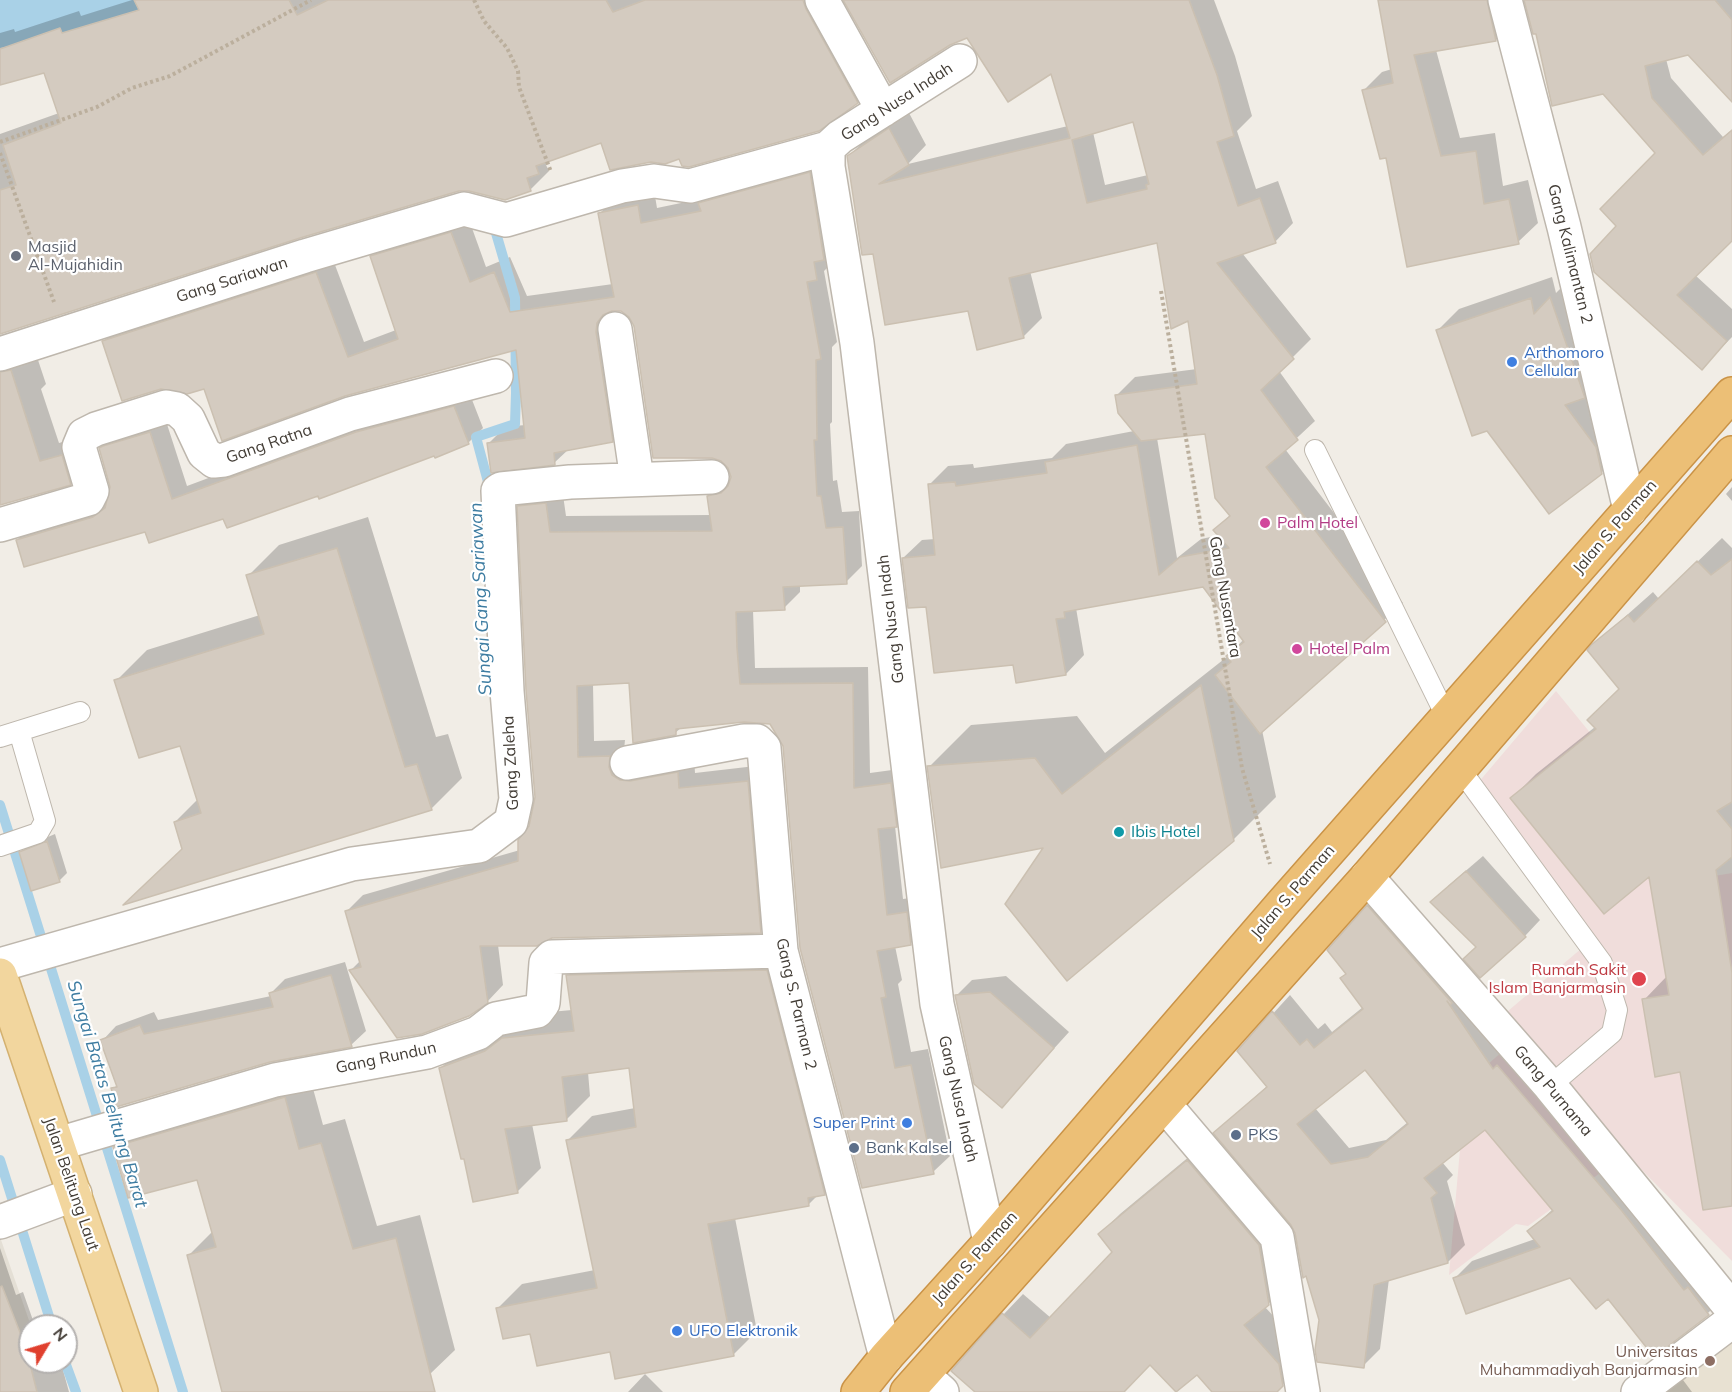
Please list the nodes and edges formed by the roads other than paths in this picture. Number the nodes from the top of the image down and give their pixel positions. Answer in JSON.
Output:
{"nodes":[{"id":1,"x":822,"y":0,"type":"edge"},
{"id":2,"x":1505,"y":0,"type":"edge"},
{"id":3,"x":960,"y":61,"type":"dead end"},
{"id":4,"x":882,"y":110,"type":"junction"},
{"id":5,"x":828,"y":148,"type":"junction"},
{"id":6,"x":615,"y":329,"type":"dead end"},
{"id":7,"x":0,"y":354,"type":"edge"},
{"id":8,"x":496,"y":376,"type":"dead end"},
{"id":9,"x":1732,"y":394,"type":"edge"},
{"id":10,"x":1316,"y":450,"type":"dead end"},
{"id":11,"x":1732,"y":453,"type":"edge"},
{"id":12,"x":712,"y":477,"type":"dead end"},
{"id":13,"x":638,"y":479,"type":"junction"},
{"id":14,"x":1621,"y":520,"type":"junction"},
{"id":15,"x":0,"y":525,"type":"edge"},
{"id":16,"x":1641,"y":556,"type":"junction"},
{"id":17,"x":80,"y":712,"type":"dead end"},
{"id":18,"x":1447,"y":718,"type":"junction"},
{"id":19,"x":9,"y":734,"type":"edge"},
{"id":20,"x":627,"y":763,"type":"dead end"},
{"id":21,"x":1460,"y":769,"type":"junction"},
{"id":22,"x":0,"y":846,"type":"edge"},
{"id":23,"x":1367,"y":878,"type":"junction"},
{"id":24,"x":781,"y":951,"type":"junction"},
{"id":25,"x":0,"y":965,"type":"edge"},
{"id":26,"x":0,"y":975,"type":"edge"},
{"id":27,"x":1550,"y":1086,"type":"junction"},
{"id":28,"x":1165,"y":1105,"type":"junction"},
{"id":29,"x":58,"y":1144,"type":"junction"},
{"id":30,"x":75,"y":1194,"type":"junction"},
{"id":31,"x":3,"y":1221,"type":"edge"},
{"id":32,"x":990,"y":1242,"type":"junction"},
{"id":33,"x":1732,"y":1309,"type":"edge"},
{"id":34,"x":1732,"y":1321,"type":"edge"},
{"id":35,"x":886,"y":1357,"type":"junction"},
{"id":36,"x":924,"y":1386,"type":"edge"},
{"id":37,"x":141,"y":1392,"type":"edge"},
{"id":38,"x":858,"y":1392,"type":"edge"},
{"id":39,"x":1303,"y":1392,"type":"edge"},
{"id":40,"x":1638,"y":1392,"type":"edge"}],
"edges":[{"from":1,"to":4,"type":"street"},
{"from":2,"to":14,"type":"street","name":"Gang Kalimantan 2"},
{"from":3,"to":4,"type":"street","name":"Gang Nusa Indah"},
{"from":4,"to":5,"type":"street","name":"Gang Nusa Indah"},
{"from":5,"to":7,"type":"street","name":"Gang Sariawan"},
{"from":5,"to":32,"type":"street","name":"Gang Nusa Indah"},
{"from":6,"to":13,"type":"street"},
{"from":8,"to":15,"type":"street","name":"Gang Ratna"},
{"from":9,"to":14,"type":"highway","name":"Jalan S. Parman"},
{"from":10,"to":18,"type":"lane"},
{"from":11,"to":16,"type":"highway"},
{"from":12,"to":13,"type":"street","name":"Gang Zaleha"},
{"from":13,"to":25,"type":"street","name":"Gang Zaleha"},
{"from":14,"to":16,"type":"highway"},
{"from":14,"to":18,"type":"highway","name":"Jalan S. Parman"},
{"from":16,"to":21,"type":"highway"},
{"from":17,"to":19,"type":"lane"},
{"from":18,"to":32,"type":"highway","name":"Jalan S. Parman"},
{"from":19,"to":22,"type":"lane"},
{"from":20,"to":24,"type":"street","name":"Gang S. Parman 2"},
{"from":21,"to":23,"type":"highway"},
{"from":21,"to":27,"type":"lane"},
{"from":23,"to":27,"type":"street","name":"Gang Purnama"},
{"from":23,"to":28,"type":"highway"},
{"from":24,"to":29,"type":"street","name":"Gang Rundun"},
{"from":24,"to":35,"type":"street","name":"Gang S. Parman 2"},
{"from":26,"to":29,"type":"main road","name":"Jalan Belitung Laut"},
{"from":27,"to":33,"type":"street","name":"Gang Purnama"},
{"from":28,"to":36,"type":"highway"},
{"from":28,"to":39,"type":"street"},
{"from":29,"to":30,"type":"main road","name":"Jalan Belitung Laut"},
{"from":30,"to":31,"type":"street"},
{"from":30,"to":37,"type":"main road","name":"Jalan Belitung Laut"},
{"from":32,"to":35,"type":"highway","name":"Jalan S. Parman"},
{"from":34,"to":40,"type":"street"},
{"from":35,"to":38,"type":"highway","name":"Jalan S. Parman"}]}
